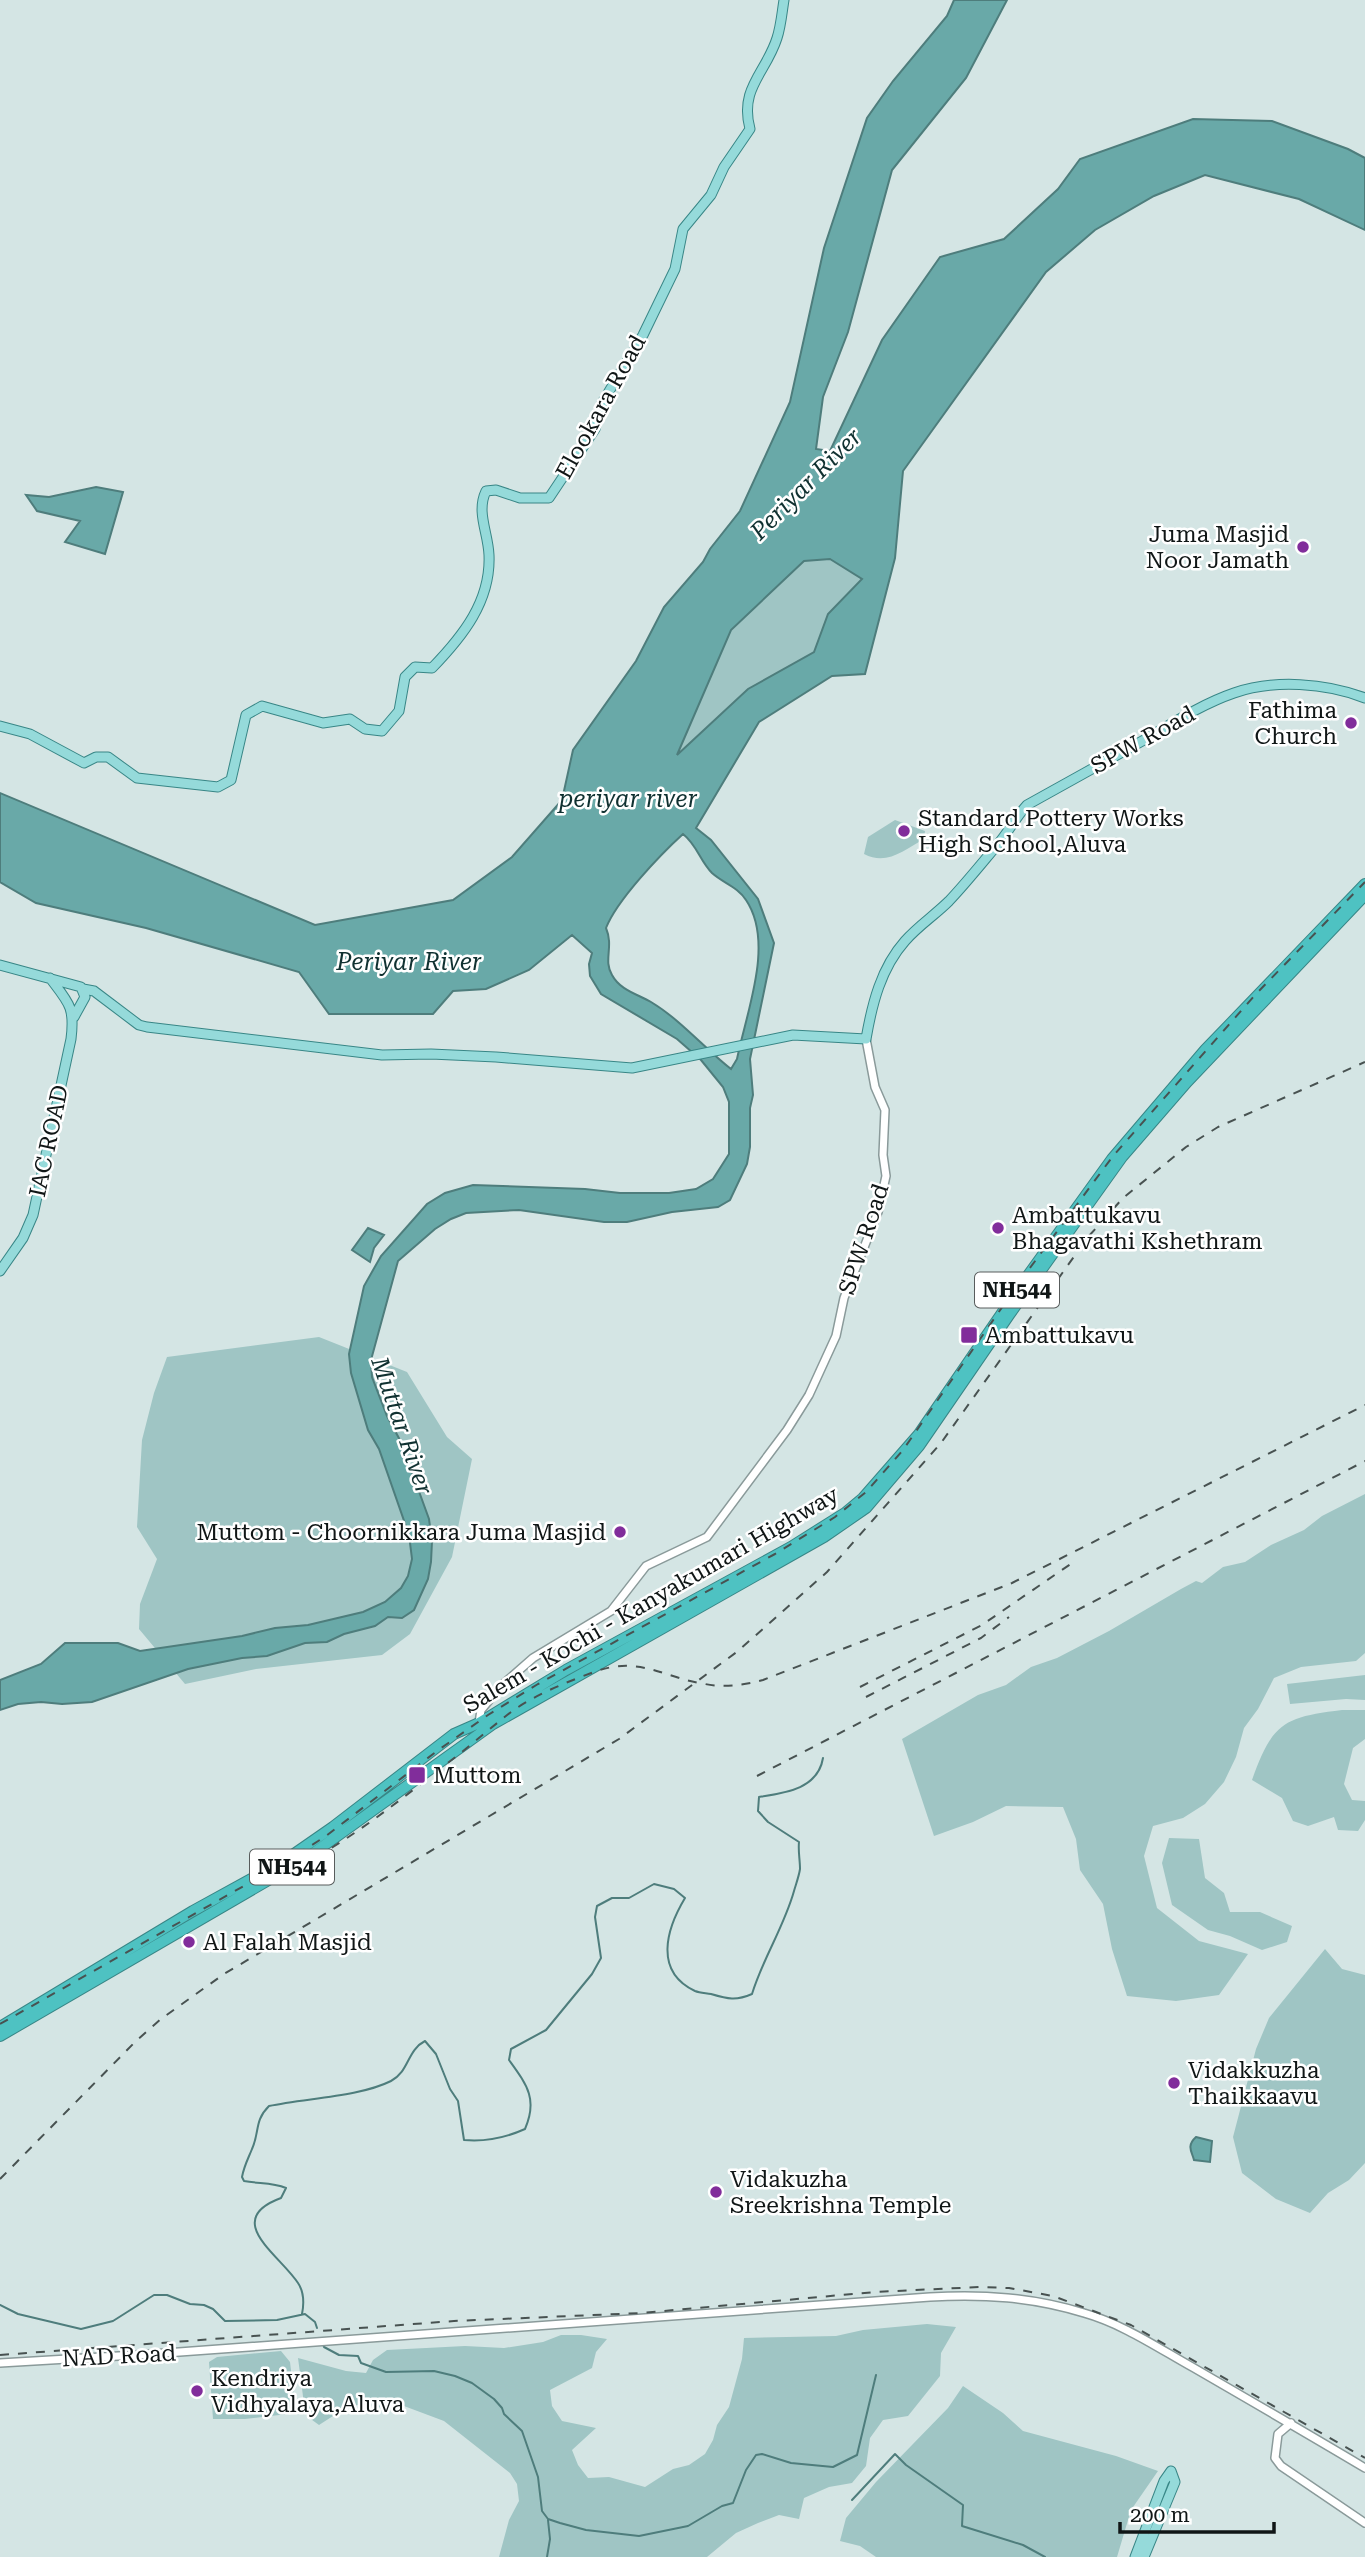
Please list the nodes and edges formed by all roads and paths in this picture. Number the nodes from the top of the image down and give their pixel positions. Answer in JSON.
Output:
{"nodes":[{"id":1,"x":785,"y":0,"type":"edge"},
{"id":2,"x":1365,"y":698,"type":"edge"},
{"id":3,"x":0,"y":726,"type":"edge"},
{"id":4,"x":1365,"y":884,"type":"edge"},
{"id":5,"x":1365,"y":895,"type":"edge"},
{"id":6,"x":0,"y":965,"type":"edge"},
{"id":7,"x":50,"y":978,"type":"junction"},
{"id":8,"x":73,"y":985,"type":"junction"},
{"id":9,"x":83,"y":989,"type":"junction"},
{"id":10,"x":67,"y":1000,"type":"junction"},
{"id":11,"x":80,"y":1004,"type":"junction"},
{"id":12,"x":74,"y":1017,"type":"junction"},
{"id":13,"x":866,"y":1039,"type":"junction"},
{"id":14,"x":0,"y":1271,"type":"edge"},
{"id":15,"x":479,"y":1723,"type":"junction"},
{"id":16,"x":182,"y":1917,"type":"junction"},
{"id":17,"x":187,"y":1928,"type":"junction"},
{"id":18,"x":0,"y":2026,"type":"edge"},
{"id":19,"x":0,"y":2036,"type":"edge"},
{"id":20,"x":0,"y":2363,"type":"edge"},
{"id":21,"x":1291,"y":2423,"type":"junction"},
{"id":22,"x":1365,"y":2468,"type":"edge"},
{"id":23,"x":1365,"y":2523,"type":"edge"},
{"id":24,"x":1135,"y":2557,"type":"edge"},
{"id":25,"x":1144,"y":2557,"type":"edge"}],
"edges":[{"from":1,"to":3,"type":"main road","name":"Elookara Road"},
{"from":2,"to":13,"type":"main road","name":"SPW Road"},
{"from":4,"to":15,"type":"highway","name":"Salem - Kochi - Kanyakumari Highway","number":"NH544"},
{"from":5,"to":17,"type":"highway","name":"Salem - Kochi - Kanyakumari Highway","number":"NH544"},
{"from":6,"to":7,"type":"main road"},
{"from":7,"to":8,"type":"main road"},
{"from":7,"to":10,"type":"main road"},
{"from":8,"to":9,"type":"main road"},
{"from":8,"to":10,"type":"main road"},
{"from":9,"to":11,"type":"main road"},
{"from":9,"to":13,"type":"main road"},
{"from":10,"to":11,"type":"main road"},
{"from":10,"to":12,"type":"main road"},
{"from":11,"to":12,"type":"main road","name":"IAC ROAD"},
{"from":12,"to":14,"type":"main road","name":"IAC ROAD"},
{"from":13,"to":15,"type":"street","name":"SPW Road"},
{"from":15,"to":16,"type":"highway","name":"Salem - Kochi - Kanyakumari Highway","number":"NH544"},
{"from":16,"to":17,"type":"highway"},
{"from":16,"to":18,"type":"highway","name":"Salem - Kochi - Kanyakumari Highway","number":"NH544"},
{"from":17,"to":19,"type":"highway","name":"Salem - Kochi - Kanyakumari Highway","number":"NH544"},
{"from":20,"to":21,"type":"street","name":"NAD Road"},
{"from":21,"to":22,"type":"street","name":"NAD Road"},
{"from":21,"to":23,"type":"street"},
{"from":24,"to":25,"type":"main road"}]}
